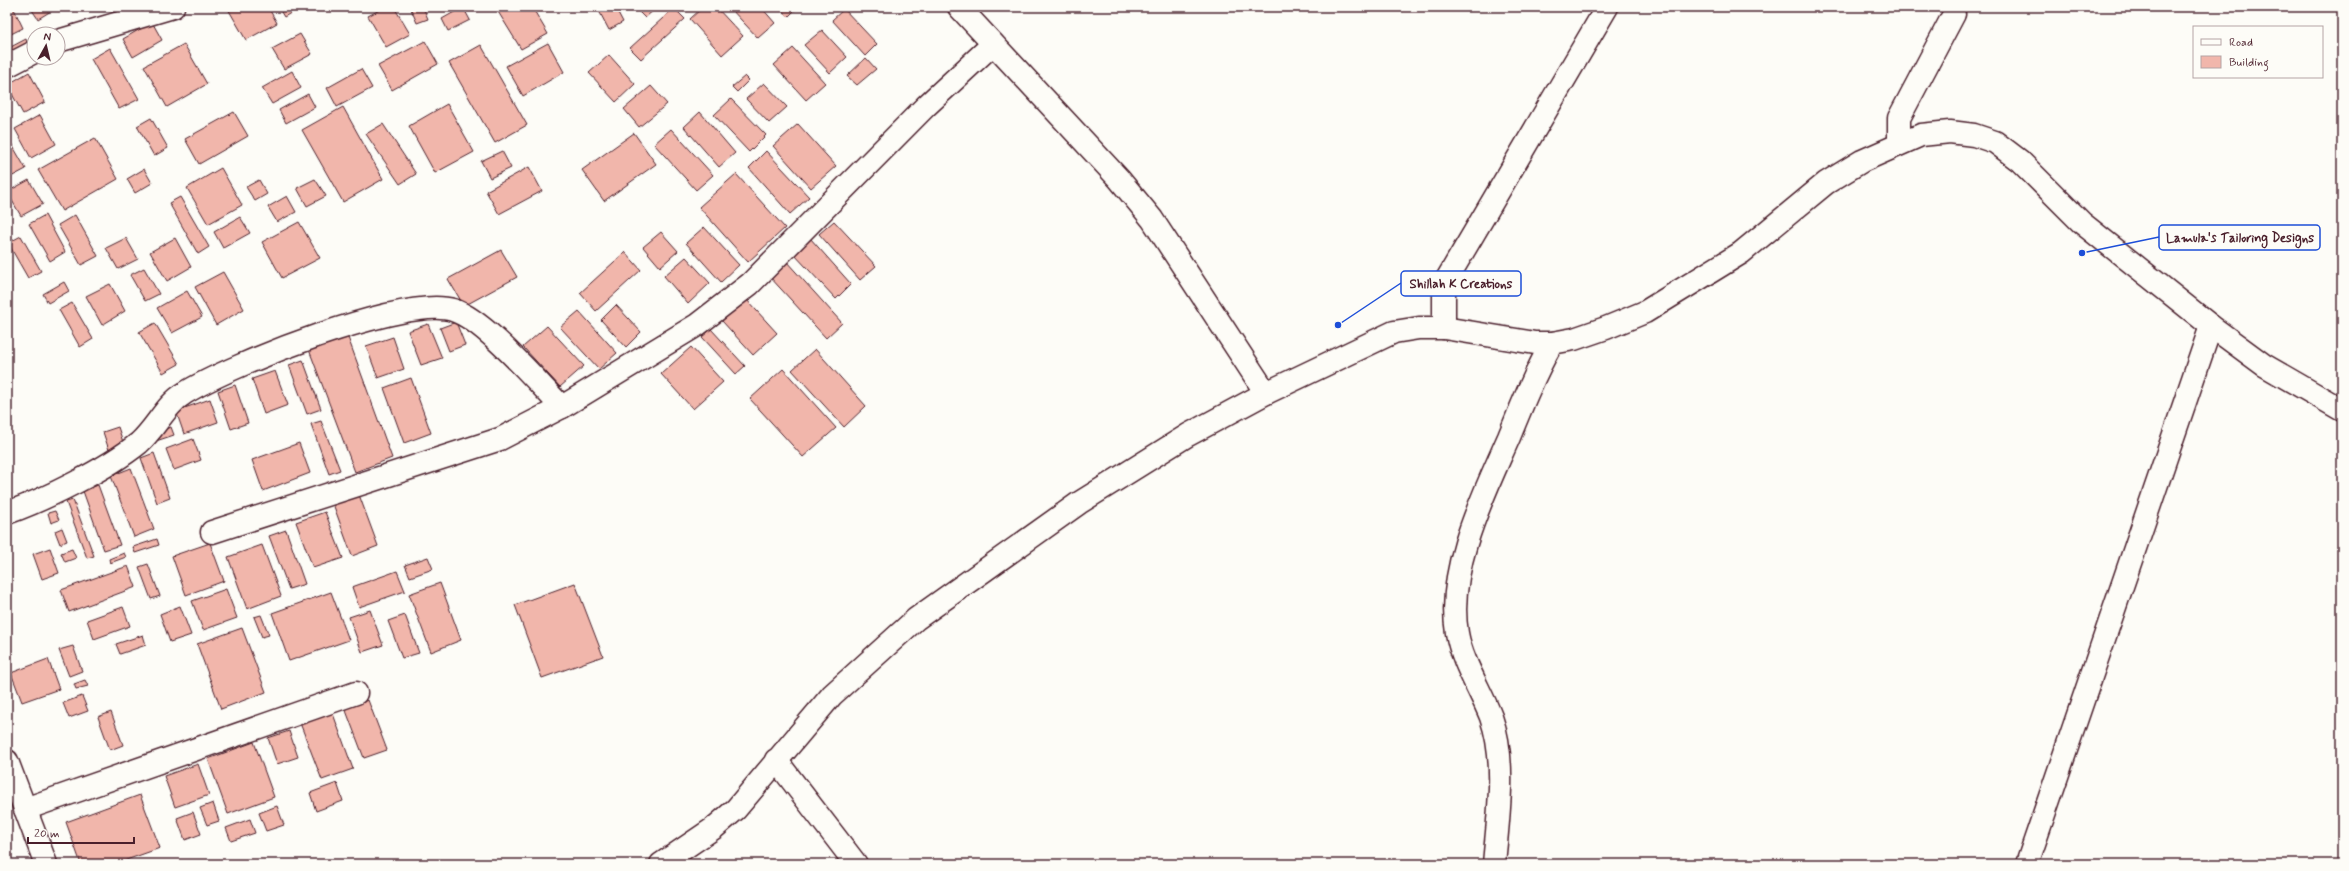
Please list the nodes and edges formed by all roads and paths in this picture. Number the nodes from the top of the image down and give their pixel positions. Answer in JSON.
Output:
{"nodes":[{"id":1,"x":173,"y":7,"type":"edge"},
{"id":2,"x":959,"y":7,"type":"edge"},
{"id":3,"x":1607,"y":7,"type":"edge"},
{"id":4,"x":1954,"y":14,"type":"dead end"},
{"id":5,"x":66,"y":39,"type":"edge"},
{"id":6,"x":993,"y":44,"type":"junction"},
{"id":7,"x":26,"y":56,"type":"edge"},
{"id":8,"x":7,"y":66,"type":"edge"},
{"id":9,"x":1899,"y":144,"type":"junction"},
{"id":10,"x":2211,"y":326,"type":"junction"},
{"id":11,"x":1444,"y":328,"type":"junction"},
{"id":12,"x":1552,"y":343,"type":"junction"},
{"id":13,"x":1266,"y":393,"type":"junction"},
{"id":14,"x":562,"y":407,"type":"junction"},
{"id":15,"x":2342,"y":410,"type":"edge"},
{"id":16,"x":7,"y":513,"type":"edge"},
{"id":17,"x":212,"y":532,"type":"dead end"},
{"id":18,"x":356,"y":693,"type":"dead end"},
{"id":19,"x":776,"y":760,"type":"junction"},
{"id":20,"x":7,"y":761,"type":"edge"},
{"id":21,"x":12,"y":786,"type":"edge"},
{"id":22,"x":25,"y":809,"type":"junction"},
{"id":23,"x":46,"y":864,"type":"edge"},
{"id":24,"x":661,"y":864,"type":"edge"},
{"id":25,"x":856,"y":864,"type":"edge"},
{"id":26,"x":1494,"y":864,"type":"edge"},
{"id":27,"x":2027,"y":864,"type":"edge"}],
"edges":[{"from":1,"to":5,"type":"street"},
{"from":2,"to":6,"type":"street"},
{"from":3,"to":11,"type":"street"},
{"from":4,"to":9,"type":"street"},
{"from":6,"to":13,"type":"street"},
{"from":6,"to":14,"type":"street"},
{"from":7,"to":8,"type":"street"},
{"from":9,"to":10,"type":"street"},
{"from":9,"to":12,"type":"street"},
{"from":10,"to":15,"type":"street"},
{"from":10,"to":27,"type":"street"},
{"from":11,"to":12,"type":"street"},
{"from":11,"to":13,"type":"street"},
{"from":12,"to":26,"type":"street"},
{"from":13,"to":19,"type":"street"},
{"from":14,"to":16,"type":"street"},
{"from":14,"to":17,"type":"street"},
{"from":18,"to":22,"type":"street"},
{"from":19,"to":24,"type":"street"},
{"from":19,"to":25,"type":"street"},
{"from":20,"to":21,"type":"street"},
{"from":21,"to":22,"type":"street"},
{"from":22,"to":23,"type":"street"}]}
